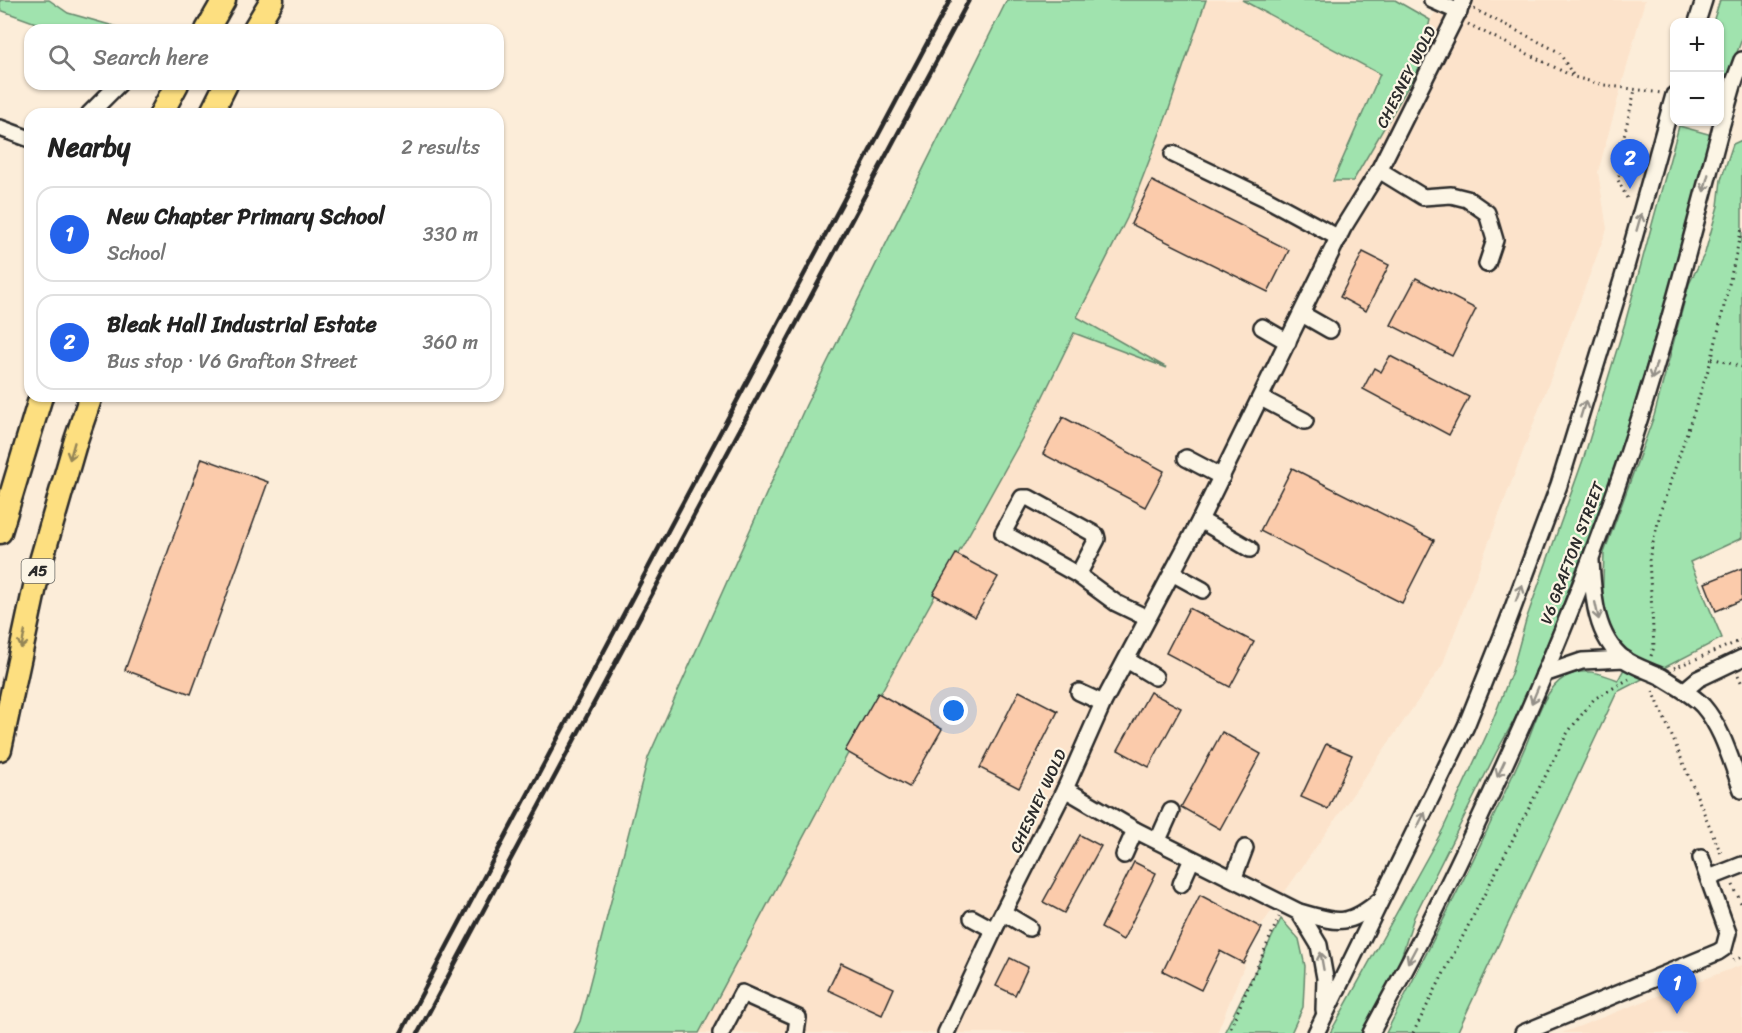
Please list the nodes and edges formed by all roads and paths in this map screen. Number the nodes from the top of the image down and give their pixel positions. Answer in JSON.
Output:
{"nodes":[{"id":1,"x":224,"y":0,"type":"edge"},
{"id":2,"x":272,"y":0,"type":"edge"},
{"id":3,"x":1432,"y":0,"type":"edge"},
{"id":4,"x":1704,"y":0,"type":"edge"},
{"id":5,"x":1460,"y":8,"type":"edge"},
{"id":6,"x":1698,"y":18,"type":"edge"},
{"id":7,"x":210,"y":24,"type":"edge"},
{"id":8,"x":258,"y":24,"type":"edge"},
{"id":9,"x":1742,"y":60,"type":"edge"},
{"id":10,"x":1574,"y":77,"type":"junction"},
{"id":11,"x":113,"y":90,"type":"edge"},
{"id":12,"x":174,"y":90,"type":"edge"},
{"id":13,"x":223,"y":90,"type":"edge"},
{"id":14,"x":1635,"y":90,"type":"junction"},
{"id":15,"x":1670,"y":95,"type":"edge"},
{"id":16,"x":95,"y":108,"type":"edge"},
{"id":17,"x":164,"y":108,"type":"edge"},
{"id":18,"x":214,"y":108,"type":"edge"},
{"id":19,"x":0,"y":128,"type":"edge"},
{"id":20,"x":24,"y":137,"type":"edge"},
{"id":21,"x":1173,"y":154,"type":"dead end"},
{"id":22,"x":1379,"y":170,"type":"junction"},
{"id":23,"x":1627,"y":198,"type":"dead end"},
{"id":24,"x":1339,"y":238,"type":"junction"},
{"id":25,"x":1487,"y":264,"type":"dead end"},
{"id":26,"x":1302,"y":314,"type":"junction"},
{"id":27,"x":1262,"y":327,"type":"dead end"},
{"id":28,"x":1330,"y":330,"type":"dead end"},
{"id":29,"x":1288,"y":342,"type":"junction"},
{"id":30,"x":1712,"y":358,"type":"dead end"},
{"id":31,"x":1742,"y":367,"type":"edge"},
{"id":32,"x":1262,"y":398,"type":"junction"},
{"id":33,"x":39,"y":402,"type":"edge"},
{"id":34,"x":89,"y":402,"type":"edge"},
{"id":35,"x":1305,"y":421,"type":"dead end"},
{"id":36,"x":1186,"y":458,"type":"dead end"},
{"id":37,"x":1222,"y":477,"type":"junction"},
{"id":38,"x":1200,"y":520,"type":"junction"},
{"id":39,"x":0,"y":531,"type":"edge"},
{"id":40,"x":1250,"y":549,"type":"dead end"},
{"id":41,"x":1591,"y":555,"type":"junction"},
{"id":42,"x":1172,"y":573,"type":"junction"},
{"id":43,"x":1078,"y":575,"type":"junction"},
{"id":44,"x":1203,"y":590,"type":"dead end"},
{"id":45,"x":1147,"y":618,"type":"junction"},
{"id":46,"x":1742,"y":640,"type":"edge"},
{"id":47,"x":1742,"y":658,"type":"edge"},
{"id":48,"x":1625,"y":659,"type":"junction"},
{"id":49,"x":1127,"y":660,"type":"junction"},
{"id":50,"x":1652,"y":672,"type":"junction"},
{"id":51,"x":1544,"y":674,"type":"junction"},
{"id":52,"x":1155,"y":677,"type":"dead end"},
{"id":53,"x":1685,"y":690,"type":"junction"},
{"id":54,"x":1079,"y":692,"type":"dead end"},
{"id":55,"x":1103,"y":704,"type":"junction"},
{"id":56,"x":0,"y":749,"type":"edge"},
{"id":57,"x":1065,"y":789,"type":"junction"},
{"id":58,"x":1742,"y":790,"type":"edge"},
{"id":59,"x":1172,"y":811,"type":"dead end"},
{"id":60,"x":1135,"y":830,"type":"junction"},
{"id":61,"x":1158,"y":840,"type":"junction"},
{"id":62,"x":1245,"y":848,"type":"dead end"},
{"id":63,"x":1124,"y":855,"type":"dead end"},
{"id":64,"x":1701,"y":858,"type":"dead end"},
{"id":65,"x":1192,"y":859,"type":"junction"},
{"id":66,"x":1735,"y":868,"type":"edge"},
{"id":67,"x":1233,"y":877,"type":"junction"},
{"id":68,"x":1709,"y":878,"type":"junction"},
{"id":69,"x":1181,"y":884,"type":"dead end"},
{"id":70,"x":1383,"y":897,"type":"junction"},
{"id":71,"x":1742,"y":905,"type":"edge"},
{"id":72,"x":1292,"y":908,"type":"junction"},
{"id":73,"x":1004,"y":913,"type":"junction"},
{"id":74,"x":972,"y":918,"type":"dead end"},
{"id":75,"x":1029,"y":928,"type":"dead end"},
{"id":76,"x":994,"y":930,"type":"junction"},
{"id":77,"x":1324,"y":1016,"type":"junction"},
{"id":78,"x":721,"y":1033,"type":"edge"},
{"id":79,"x":796,"y":1033,"type":"edge"},
{"id":80,"x":946,"y":1033,"type":"edge"},
{"id":81,"x":1228,"y":1033,"type":"edge"},
{"id":82,"x":1316,"y":1033,"type":"edge"},
{"id":83,"x":1371,"y":1033,"type":"edge"},
{"id":84,"x":1523,"y":1033,"type":"edge"}],
"edges":[{"from":1,"to":7,"type":"highway"},
{"from":2,"to":8,"type":"highway"},
{"from":3,"to":5,"type":"street"},
{"from":4,"to":6,"type":"street"},
{"from":5,"to":10,"type":"path"},
{"from":5,"to":10,"type":"path"},
{"from":5,"to":22,"type":"street","name":"CHESNEY WOLD"},
{"from":9,"to":41,"type":"street","name":"V6 GRAFTON STREET","one_way":true,"bridge":true},
{"from":10,"to":14,"type":"path"},
{"from":11,"to":16,"type":"street"},
{"from":12,"to":17,"type":"highway"},
{"from":13,"to":18,"type":"highway"},
{"from":14,"to":15,"type":"path"},
{"from":14,"to":23,"type":"path"},
{"from":70,"to":15,"type":"street","one_way":true},
{"from":19,"to":20,"type":"street"},
{"from":21,"to":24,"type":"street"},
{"from":22,"to":24,"type":"street","name":"CHESNEY WOLD"},
{"from":22,"to":25,"type":"street"},
{"from":24,"to":26,"type":"street","name":"CHESNEY WOLD"},
{"from":26,"to":28,"type":"street"},
{"from":26,"to":29,"type":"street","name":"CHESNEY WOLD"},
{"from":27,"to":29,"type":"street"},
{"from":29,"to":32,"type":"street","name":"CHESNEY WOLD"},
{"from":30,"to":31,"type":"path"},
{"from":32,"to":35,"type":"street"},
{"from":32,"to":37,"type":"street","name":"CHESNEY WOLD"},
{"from":33,"to":39,"type":"highway"},
{"from":34,"to":56,"type":"highway","number":"A5","one_way":true},
{"from":36,"to":37,"type":"street"},
{"from":37,"to":38,"type":"street","name":"CHESNEY WOLD"},
{"from":38,"to":40,"type":"street"},
{"from":38,"to":42,"type":"street","name":"CHESNEY WOLD"},
{"from":41,"to":48,"type":"street","one_way":true},
{"from":41,"to":51,"type":"street","name":"V6 GRAFTON STREET"},
{"from":42,"to":44,"type":"street"},
{"from":42,"to":45,"type":"street","name":"CHESNEY WOLD"},
{"from":43,"to":43,"type":"street"},
{"from":43,"to":45,"type":"street"},
{"from":45,"to":49,"type":"street","name":"CHESNEY WOLD"},
{"from":46,"to":50,"type":"path"},
{"from":47,"to":53,"type":"street"},
{"from":48,"to":50,"type":"street"},
{"from":48,"to":51,"type":"street"},
{"from":49,"to":52,"type":"street"},
{"from":49,"to":55,"type":"street","name":"CHESNEY WOLD"},
{"from":50,"to":53,"type":"street"},
{"from":50,"to":66,"type":"path"},
{"from":51,"to":83,"type":"street","name":"V6 GRAFTON STREET","one_way":true},
{"from":53,"to":58,"type":"street"},
{"from":54,"to":55,"type":"street"},
{"from":55,"to":57,"type":"street","name":"CHESNEY WOLD"},
{"from":57,"to":60,"type":"street"},
{"from":57,"to":73,"type":"street","name":"CHESNEY WOLD"},
{"from":59,"to":61,"type":"street"},
{"from":60,"to":61,"type":"street"},
{"from":60,"to":63,"type":"street"},
{"from":61,"to":65,"type":"street"},
{"from":62,"to":67,"type":"street"},
{"from":64,"to":68,"type":"street"},
{"from":65,"to":67,"type":"street"},
{"from":65,"to":69,"type":"street"},
{"from":66,"to":68,"type":"street"},
{"from":66,"to":71,"type":"path"},
{"from":67,"to":72,"type":"street"},
{"from":68,"to":84,"type":"street"},
{"from":70,"to":72,"type":"street"},
{"from":70,"to":77,"type":"street"},
{"from":77,"to":72,"type":"street","one_way":true},
{"from":72,"to":81,"type":"path"},
{"from":73,"to":75,"type":"street"},
{"from":73,"to":76,"type":"street","name":"CHESNEY WOLD"},
{"from":74,"to":76,"type":"street"},
{"from":76,"to":80,"type":"street","name":"CHESNEY WOLD"},
{"from":77,"to":82,"type":"street"},
{"from":78,"to":79,"type":"street"}]}
